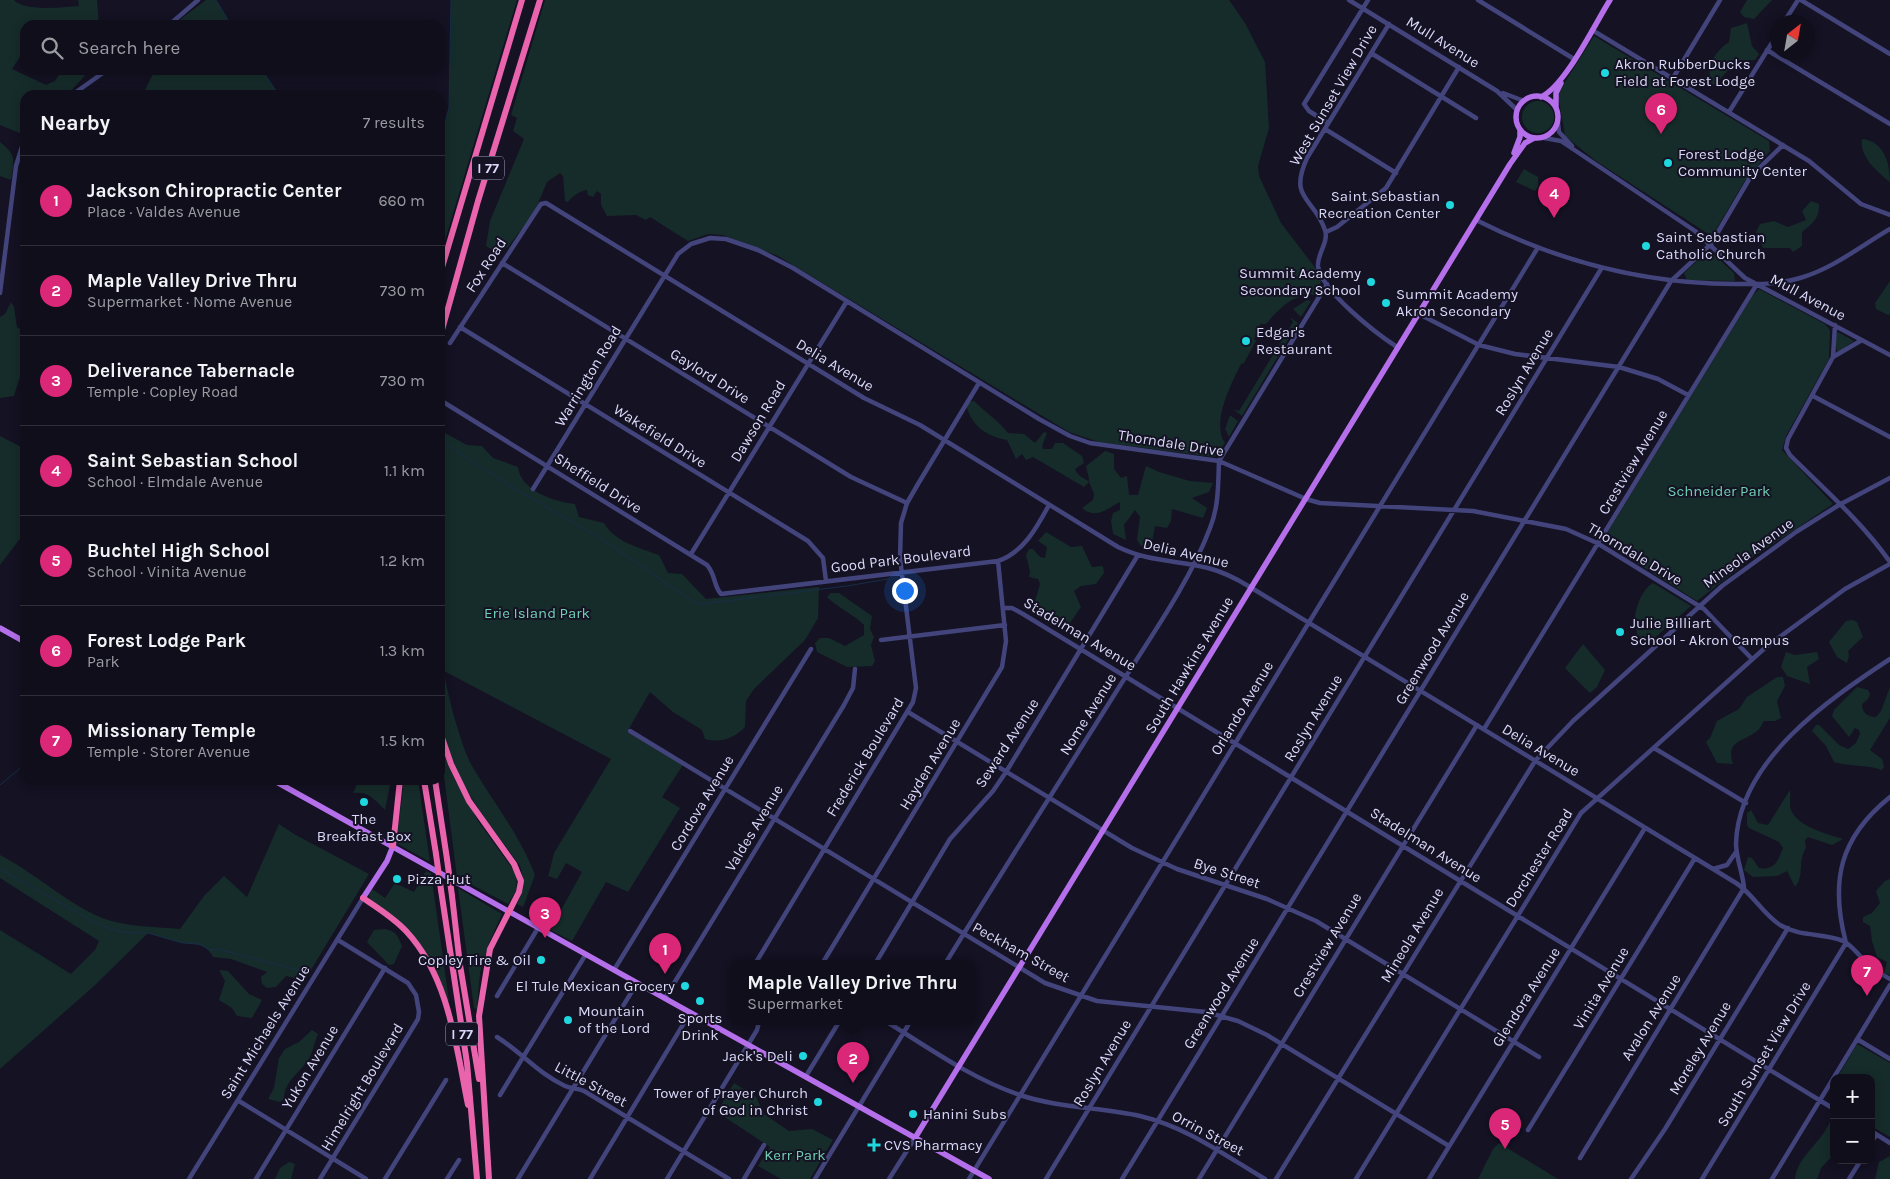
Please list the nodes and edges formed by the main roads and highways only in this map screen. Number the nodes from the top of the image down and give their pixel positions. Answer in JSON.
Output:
{"nodes":[{"id":1,"x":522,"y":0,"type":"edge"},
{"id":2,"x":540,"y":0,"type":"edge"},
{"id":3,"x":1608,"y":1,"type":"edge"},
{"id":4,"x":1564,"y":75,"type":"junction"},
{"id":5,"x":1541,"y":96,"type":"junction"},
{"id":6,"x":1556,"y":108,"type":"junction"},
{"id":7,"x":1520,"y":130,"type":"junction"},
{"id":8,"x":1534,"y":138,"type":"junction"},
{"id":9,"x":1510,"y":164,"type":"junction"},
{"id":10,"x":445,"y":257,"type":"edge"},
{"id":11,"x":445,"y":319,"type":"edge"},
{"id":12,"x":0,"y":628,"type":"edge"},
{"id":13,"x":20,"y":639,"type":"edge"},
{"id":14,"x":445,"y":747,"type":"edge"},
{"id":15,"x":282,"y":785,"type":"edge"},
{"id":16,"x":399,"y":785,"type":"edge"},
{"id":17,"x":425,"y":785,"type":"edge"},
{"id":18,"x":436,"y":785,"type":"edge"},
{"id":19,"x":392,"y":846,"type":"junction"},
{"id":20,"x":364,"y":898,"type":"joint"},
{"id":21,"x":510,"y":912,"type":"junction"},
{"id":22,"x":485,"y":1115,"type":"junction"},
{"id":23,"x":915,"y":1138,"type":"junction"},
{"id":24,"x":476,"y":1147,"type":"junction"},
{"id":25,"x":477,"y":1179,"type":"edge"},
{"id":26,"x":489,"y":1179,"type":"edge"},
{"id":27,"x":989,"y":1179,"type":"edge"}],
"edges":[{"from":1,"to":10,"type":"highway","number":"I 77"},
{"from":2,"to":11,"type":"highway","number":"I 77"},
{"from":3,"to":4,"type":"main road"},
{"from":4,"to":5,"type":"main road"},
{"from":4,"to":6,"type":"main road"},
{"from":5,"to":6,"type":"main road"},
{"from":5,"to":7,"type":"main road"},
{"from":6,"to":8,"type":"main road"},
{"from":7,"to":8,"type":"main road"},
{"from":7,"to":9,"type":"main road","name":"South Hawkins Avenue"},
{"from":8,"to":9,"type":"main road","name":"South Hawkins Avenue"},
{"from":9,"to":23,"type":"main road","name":"South Hawkins Avenue"},
{"from":12,"to":13,"type":"main road"},
{"from":14,"to":21,"type":"highway"},
{"from":15,"to":19,"type":"main road"},
{"from":16,"to":19,"type":"highway"},
{"from":17,"to":24,"type":"highway","number":"I 77","bridge":true},
{"from":18,"to":22,"type":"highway","number":"I 77","bridge":true},
{"from":19,"to":20,"type":"main road"},
{"from":19,"to":21,"type":"main road"},
{"from":20,"to":24,"type":"highway"},
{"from":21,"to":22,"type":"highway"},
{"from":21,"to":23,"type":"main road"},
{"from":22,"to":26,"type":"highway","number":"I 77"},
{"from":23,"to":27,"type":"main road"},
{"from":24,"to":25,"type":"highway","number":"I 77"}]}
